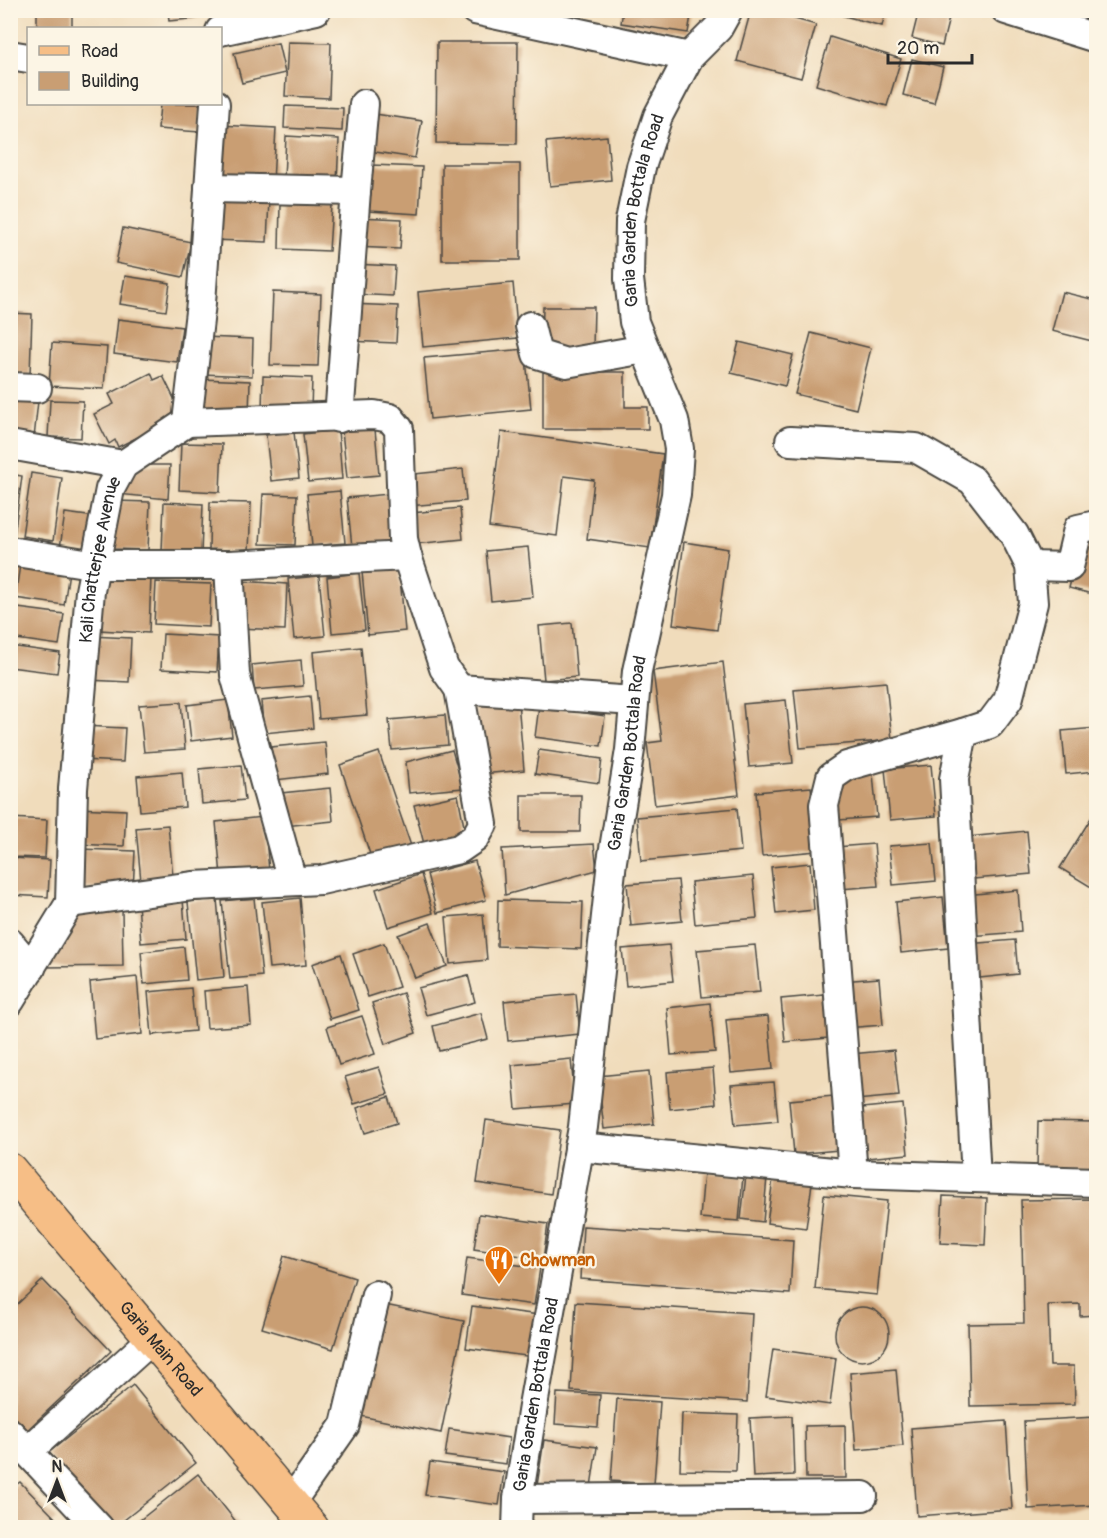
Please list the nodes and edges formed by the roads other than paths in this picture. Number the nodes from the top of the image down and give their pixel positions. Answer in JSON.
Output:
{"nodes":[{"id":1,"x":316,"y":10,"type":"edge"},
{"id":2,"x":476,"y":10,"type":"edge"},
{"id":3,"x":728,"y":10,"type":"edge"},
{"id":4,"x":1006,"y":10,"type":"edge"},
{"id":5,"x":222,"y":31,"type":"edge"},
{"id":6,"x":1096,"y":38,"type":"edge"},
{"id":7,"x":10,"y":55,"type":"edge"},
{"id":8,"x":689,"y":57,"type":"junction"},
{"id":9,"x":27,"y":58,"type":"edge"},
{"id":10,"x":364,"y":104,"type":"dead end"},
{"id":11,"x":215,"y":105,"type":"edge"},
{"id":12,"x":209,"y":188,"type":"junction"},
{"id":13,"x":356,"y":191,"type":"junction"},
{"id":14,"x":530,"y":326,"type":"dead end"},
{"id":15,"x":645,"y":349,"type":"junction"},
{"id":16,"x":339,"y":418,"type":"junction"},
{"id":17,"x":187,"y":422,"type":"junction"},
{"id":18,"x":790,"y":441,"type":"dead end"},
{"id":19,"x":10,"y":445,"type":"edge"},
{"id":20,"x":123,"y":465,"type":"junction"},
{"id":21,"x":1096,"y":525,"type":"edge"},
{"id":22,"x":10,"y":551,"type":"edge"},
{"id":23,"x":407,"y":556,"type":"junction"},
{"id":24,"x":97,"y":565,"type":"junction"},
{"id":25,"x":229,"y":565,"type":"junction"},
{"id":26,"x":1030,"y":566,"type":"junction"},
{"id":27,"x":459,"y":689,"type":"junction"},
{"id":28,"x":634,"y":701,"type":"junction"},
{"id":29,"x":963,"y":733,"type":"junction"},
{"id":30,"x":292,"y":882,"type":"junction"},
{"id":31,"x":70,"y":903,"type":"junction"},
{"id":32,"x":10,"y":943,"type":"edge"},
{"id":33,"x":31,"y":968,"type":"junction"},
{"id":34,"x":10,"y":1001,"type":"edge"},
{"id":35,"x":579,"y":1148,"type":"junction"},
{"id":36,"x":10,"y":1170,"type":"edge"},
{"id":37,"x":852,"y":1174,"type":"junction"},
{"id":38,"x":976,"y":1178,"type":"junction"},
{"id":39,"x":1096,"y":1182,"type":"edge"},
{"id":40,"x":376,"y":1295,"type":"dead end"},
{"id":41,"x":152,"y":1339,"type":"junction"},
{"id":42,"x":19,"y":1442,"type":"edge"},
{"id":43,"x":863,"y":1496,"type":"dead end"},
{"id":44,"x":518,"y":1499,"type":"junction"},
{"id":45,"x":291,"y":1502,"type":"junction"},
{"id":46,"x":99,"y":1527,"type":"edge"},
{"id":47,"x":312,"y":1527,"type":"edge"},
{"id":48,"x":517,"y":1527,"type":"edge"}],
"edges":[{"from":1,"to":5,"type":"street"},
{"from":2,"to":8,"type":"street"},
{"from":3,"to":8,"type":"street","name":"Garia Garden Bottala Road"},
{"from":4,"to":6,"type":"street"},
{"from":7,"to":9,"type":"street"},
{"from":8,"to":15,"type":"street","name":"Garia Garden Bottala Road"},
{"from":10,"to":13,"type":"street"},
{"from":11,"to":12,"type":"street"},
{"from":12,"to":13,"type":"street"},
{"from":12,"to":17,"type":"street"},
{"from":13,"to":16,"type":"street"},
{"from":14,"to":15,"type":"street"},
{"from":15,"to":28,"type":"street","name":"Garia Garden Bottala Road"},
{"from":16,"to":17,"type":"street"},
{"from":16,"to":23,"type":"street"},
{"from":17,"to":20,"type":"street","name":"Kali Chatterjee Avenue"},
{"from":18,"to":26,"type":"street"},
{"from":19,"to":20,"type":"street"},
{"from":20,"to":24,"type":"street","name":"Kali Chatterjee Avenue"},
{"from":21,"to":26,"type":"street"},
{"from":22,"to":24,"type":"street"},
{"from":23,"to":25,"type":"street"},
{"from":23,"to":27,"type":"street"},
{"from":24,"to":25,"type":"street"},
{"from":24,"to":31,"type":"street","name":"Kali Chatterjee Avenue"},
{"from":25,"to":30,"type":"street"},
{"from":26,"to":29,"type":"street"},
{"from":27,"to":28,"type":"street"},
{"from":27,"to":30,"type":"street"},
{"from":28,"to":35,"type":"street","name":"Garia Garden Bottala Road"},
{"from":29,"to":37,"type":"street"},
{"from":29,"to":38,"type":"street"},
{"from":30,"to":31,"type":"street"},
{"from":31,"to":33,"type":"street","name":"Kali Chatterjee Avenue"},
{"from":32,"to":33,"type":"street"},
{"from":33,"to":34,"type":"street","name":"Kali Chatterjee Avenue"},
{"from":35,"to":37,"type":"street"},
{"from":35,"to":44,"type":"street","name":"Garia Garden Bottala Road"},
{"from":36,"to":41,"type":"main road","name":"Garia Main Road"},
{"from":37,"to":38,"type":"street"},
{"from":38,"to":39,"type":"street"},
{"from":40,"to":45,"type":"street"},
{"from":41,"to":42,"type":"street"},
{"from":41,"to":45,"type":"main road","name":"Garia Main Road"},
{"from":42,"to":46,"type":"street"},
{"from":43,"to":44,"type":"street"},
{"from":44,"to":48,"type":"street","name":"Garia Garden Bottala Road"},
{"from":45,"to":47,"type":"main road","name":"Garia Main Road"}]}
